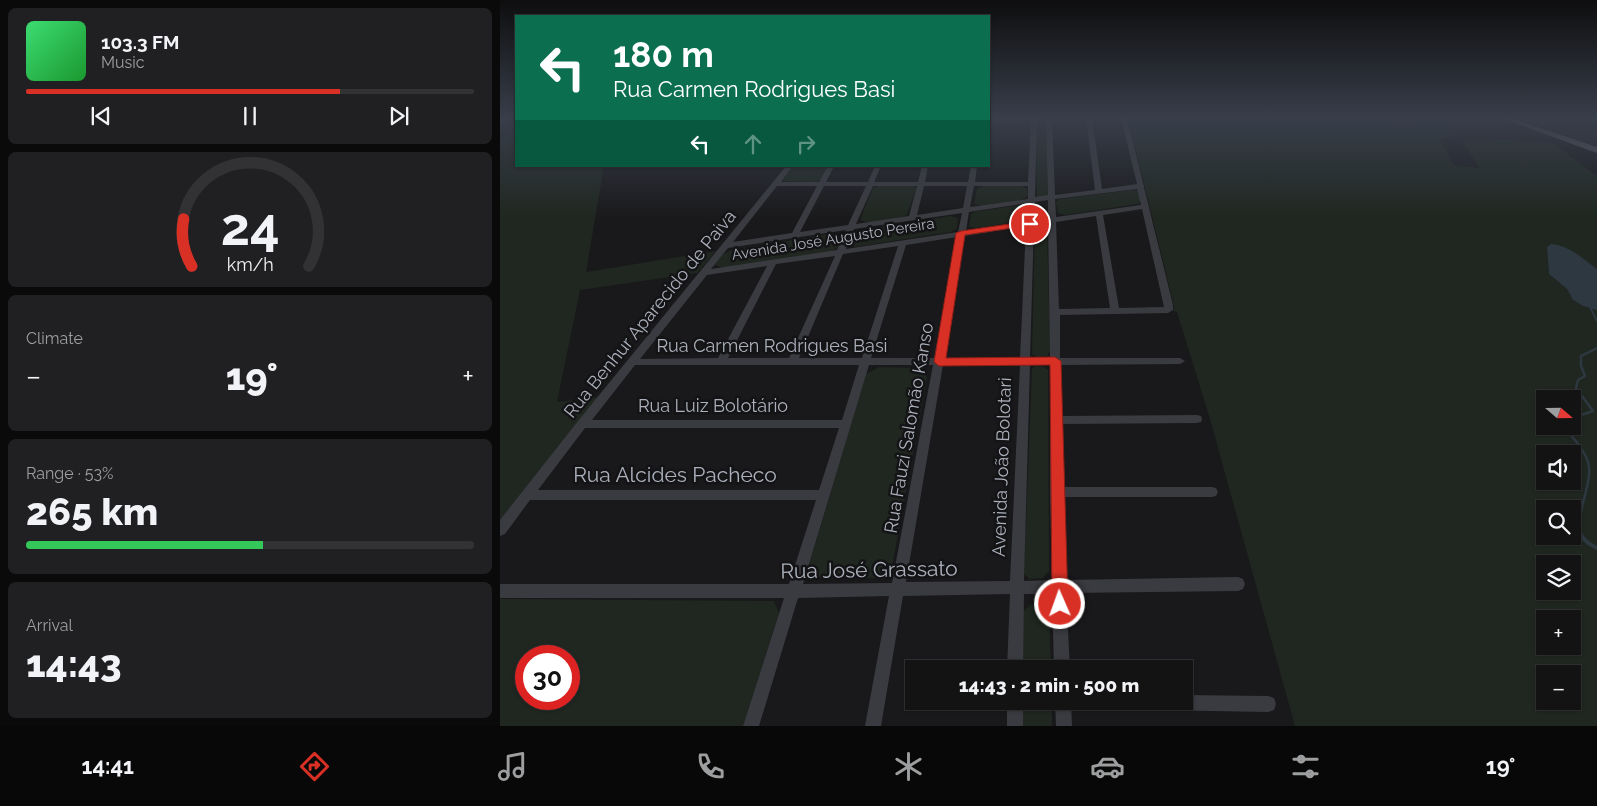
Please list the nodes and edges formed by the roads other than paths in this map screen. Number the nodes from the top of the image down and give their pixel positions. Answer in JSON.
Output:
{"nodes":[{"id":1,"x":1034,"y":152,"type":"edge"},
{"id":2,"x":1050,"y":152,"type":"edge"},
{"id":3,"x":1094,"y":152,"type":"edge"},
{"id":4,"x":1132,"y":152,"type":"edge"},
{"id":5,"x":789,"y":167,"type":"edge"},
{"id":6,"x":830,"y":167,"type":"edge"},
{"id":7,"x":878,"y":167,"type":"edge"},
{"id":8,"x":925,"y":167,"type":"edge"},
{"id":9,"x":974,"y":167,"type":"edge"},
{"id":10,"x":775,"y":184,"type":"junction"},
{"id":11,"x":822,"y":184,"type":"junction"},
{"id":12,"x":870,"y":184,"type":"junction"},
{"id":13,"x":920,"y":184,"type":"junction"},
{"id":14,"x":972,"y":184,"type":"junction"},
{"id":15,"x":1032,"y":184,"type":"junction"},
{"id":16,"x":1141,"y":186,"type":"junction"},
{"id":17,"x":1098,"y":191,"type":"junction"},
{"id":18,"x":1052,"y":198,"type":"junction"},
{"id":19,"x":1031,"y":202,"type":"junction"},
{"id":20,"x":1146,"y":206,"type":"junction"},
{"id":21,"x":966,"y":211,"type":"junction"},
{"id":22,"x":1099,"y":213,"type":"junction"},
{"id":23,"x":912,"y":219,"type":"junction"},
{"id":24,"x":1053,"y":220,"type":"junction"},
{"id":25,"x":1030,"y":224,"type":"junction"},
{"id":26,"x":851,"y":227,"type":"junction"},
{"id":27,"x":961,"y":233,"type":"junction"},
{"id":28,"x":796,"y":236,"type":"junction"},
{"id":29,"x":903,"y":242,"type":"junction"},
{"id":30,"x":724,"y":246,"type":"junction"},
{"id":31,"x":841,"y":252,"type":"junction"},
{"id":32,"x":773,"y":263,"type":"junction"},
{"id":33,"x":703,"y":273,"type":"junction"},
{"id":34,"x":1055,"y":312,"type":"junction"},
{"id":35,"x":1116,"y":312,"type":"junction"},
{"id":36,"x":1026,"y":361,"type":"junction"},
{"id":37,"x":1055,"y":361,"type":"junction"},
{"id":38,"x":1180,"y":361,"type":"dead end"},
{"id":39,"x":633,"y":362,"type":"junction"},
{"id":40,"x":721,"y":362,"type":"junction"},
{"id":41,"x":792,"y":362,"type":"junction"},
{"id":42,"x":865,"y":362,"type":"junction"},
{"id":43,"x":939,"y":362,"type":"junction"},
{"id":44,"x":1197,"y":419,"type":"dead end"},
{"id":45,"x":1056,"y":420,"type":"junction"},
{"id":46,"x":582,"y":424,"type":"junction"},
{"id":47,"x":845,"y":424,"type":"junction"},
{"id":48,"x":1056,"y":492,"type":"junction"},
{"id":49,"x":1212,"y":492,"type":"dead end"},
{"id":50,"x":527,"y":495,"type":"junction"},
{"id":51,"x":824,"y":495,"type":"junction"},
{"id":52,"x":500,"y":530,"type":"edge"},
{"id":53,"x":1238,"y":584,"type":"dead end"},
{"id":54,"x":1016,"y":588,"type":"junction"},
{"id":55,"x":1059,"y":588,"type":"junction"},
{"id":56,"x":500,"y":590,"type":"edge"},
{"id":57,"x":897,"y":590,"type":"junction"},
{"id":58,"x":793,"y":591,"type":"junction"},
{"id":59,"x":1015,"y":660,"type":"edge"},
{"id":60,"x":1062,"y":660,"type":"edge"},
{"id":61,"x":1193,"y":703,"type":"edge"},
{"id":62,"x":1268,"y":704,"type":"dead end"},
{"id":63,"x":1015,"y":710,"type":"edge"},
{"id":64,"x":1063,"y":710,"type":"edge"},
{"id":65,"x":751,"y":726,"type":"edge"},
{"id":66,"x":873,"y":726,"type":"edge"},
{"id":67,"x":1015,"y":726,"type":"edge"},
{"id":68,"x":1064,"y":726,"type":"edge"}],
"edges":[{"from":1,"to":15,"type":"street","name":"Avenida João Bolotari"},
{"from":2,"to":18,"type":"street"},
{"from":3,"to":17,"type":"street"},
{"from":4,"to":16,"type":"street"},
{"from":5,"to":10,"type":"street","name":"Rua Benhur Aparecido de Paiva"},
{"from":6,"to":11,"type":"street"},
{"from":7,"to":12,"type":"street"},
{"from":8,"to":13,"type":"street"},
{"from":9,"to":14,"type":"street","name":"Rua Fauzi Salomão Kanso"},
{"from":10,"to":11,"type":"street"},
{"from":10,"to":30,"type":"street","name":"Rua Benhur Aparecido de Paiva"},
{"from":11,"to":12,"type":"street"},
{"from":11,"to":28,"type":"street"},
{"from":12,"to":13,"type":"street"},
{"from":12,"to":26,"type":"street"},
{"from":13,"to":14,"type":"street"},
{"from":13,"to":23,"type":"street"},
{"from":14,"to":15,"type":"street"},
{"from":14,"to":21,"type":"street","name":"Rua Fauzi Salomão Kanso"},
{"from":15,"to":19,"type":"street","name":"Avenida João Bolotari"},
{"from":16,"to":17,"type":"street","name":"Avenida José Augusto Pereira"},
{"from":16,"to":20,"type":"street"},
{"from":17,"to":18,"type":"street","name":"Avenida José Augusto Pereira"},
{"from":18,"to":19,"type":"street","name":"Avenida José Augusto Pereira"},
{"from":18,"to":24,"type":"street"},
{"from":19,"to":21,"type":"street","name":"Avenida José Augusto Pereira"},
{"from":19,"to":25,"type":"street","name":"Avenida João Bolotari"},
{"from":20,"to":22,"type":"street","name":"Avenida José Augusto Pereira"},
{"from":20,"to":35,"type":"street"},
{"from":21,"to":23,"type":"street","name":"Avenida José Augusto Pereira"},
{"from":21,"to":27,"type":"street","name":"Rua Fauzi Salomão Kanso"},
{"from":22,"to":24,"type":"street","name":"Avenida José Augusto Pereira"},
{"from":22,"to":35,"type":"street"},
{"from":23,"to":26,"type":"street","name":"Avenida José Augusto Pereira"},
{"from":24,"to":25,"type":"street","name":"Avenida José Augusto Pereira"},
{"from":24,"to":34,"type":"street"},
{"from":25,"to":27,"type":"street","name":"Avenida José Augusto Pereira"},
{"from":25,"to":36,"type":"street","name":"Avenida João Bolotari"},
{"from":26,"to":28,"type":"street","name":"Avenida José Augusto Pereira"},
{"from":26,"to":31,"type":"street"},
{"from":27,"to":29,"type":"street","name":"Avenida José Augusto Pereira"},
{"from":27,"to":43,"type":"street","name":"Rua Fauzi Salomão Kanso"},
{"from":28,"to":30,"type":"street","name":"Avenida José Augusto Pereira"},
{"from":29,"to":31,"type":"street","name":"Avenida José Augusto Pereira"},
{"from":29,"to":42,"type":"street"},
{"from":30,"to":33,"type":"street","name":"Rua Benhur Aparecido de Paiva"},
{"from":31,"to":32,"type":"street","name":"Avenida José Augusto Pereira"},
{"from":31,"to":41,"type":"street"},
{"from":32,"to":33,"type":"street","name":"Avenida José Augusto Pereira"},
{"from":32,"to":40,"type":"street"},
{"from":33,"to":39,"type":"street","name":"Rua Benhur Aparecido de Paiva"},
{"from":34,"to":35,"type":"street"},
{"from":34,"to":37,"type":"street"},
{"from":36,"to":37,"type":"street","name":"Rua Carmen Rodrigues Basi"},
{"from":36,"to":43,"type":"street","name":"Rua Carmen Rodrigues Basi"},
{"from":36,"to":54,"type":"street","name":"Avenida João Bolotari"},
{"from":37,"to":38,"type":"street","name":"Rua Carmen Rodrigues Basi"},
{"from":37,"to":45,"type":"street"},
{"from":39,"to":40,"type":"street","name":"Rua Carmen Rodrigues Basi"},
{"from":39,"to":46,"type":"street","name":"Rua Benhur Aparecido de Paiva"},
{"from":40,"to":41,"type":"street","name":"Rua Carmen Rodrigues Basi"},
{"from":41,"to":42,"type":"street","name":"Rua Carmen Rodrigues Basi"},
{"from":42,"to":43,"type":"street","name":"Rua Carmen Rodrigues Basi"},
{"from":42,"to":47,"type":"street"},
{"from":43,"to":57,"type":"street","name":"Rua Fauzi Salomão Kanso"},
{"from":44,"to":45,"type":"street"},
{"from":45,"to":48,"type":"street"},
{"from":46,"to":47,"type":"street","name":"Rua Luiz Bolotário"},
{"from":46,"to":50,"type":"street","name":"Rua Benhur Aparecido de Paiva"},
{"from":47,"to":51,"type":"street"},
{"from":48,"to":49,"type":"street"},
{"from":48,"to":55,"type":"street"},
{"from":50,"to":51,"type":"street","name":"Rua Alcides Pacheco"},
{"from":50,"to":52,"type":"street","name":"Rua Benhur Aparecido de Paiva"},
{"from":51,"to":58,"type":"street"},
{"from":53,"to":55,"type":"street","name":"Rua José Grassato"},
{"from":54,"to":55,"type":"street","name":"Rua José Grassato"},
{"from":54,"to":57,"type":"street","name":"Rua José Grassato"},
{"from":54,"to":59,"type":"street","name":"Avenida João Bolotari"},
{"from":55,"to":60,"type":"street"},
{"from":56,"to":58,"type":"street","name":"Rua José Grassato"},
{"from":57,"to":58,"type":"street","name":"Rua José Grassato"},
{"from":57,"to":66,"type":"street","name":"Rua Fauzi Salomão Kanso"},
{"from":58,"to":65,"type":"street"},
{"from":61,"to":62,"type":"street"},
{"from":63,"to":67,"type":"street"},
{"from":64,"to":68,"type":"street"}]}
